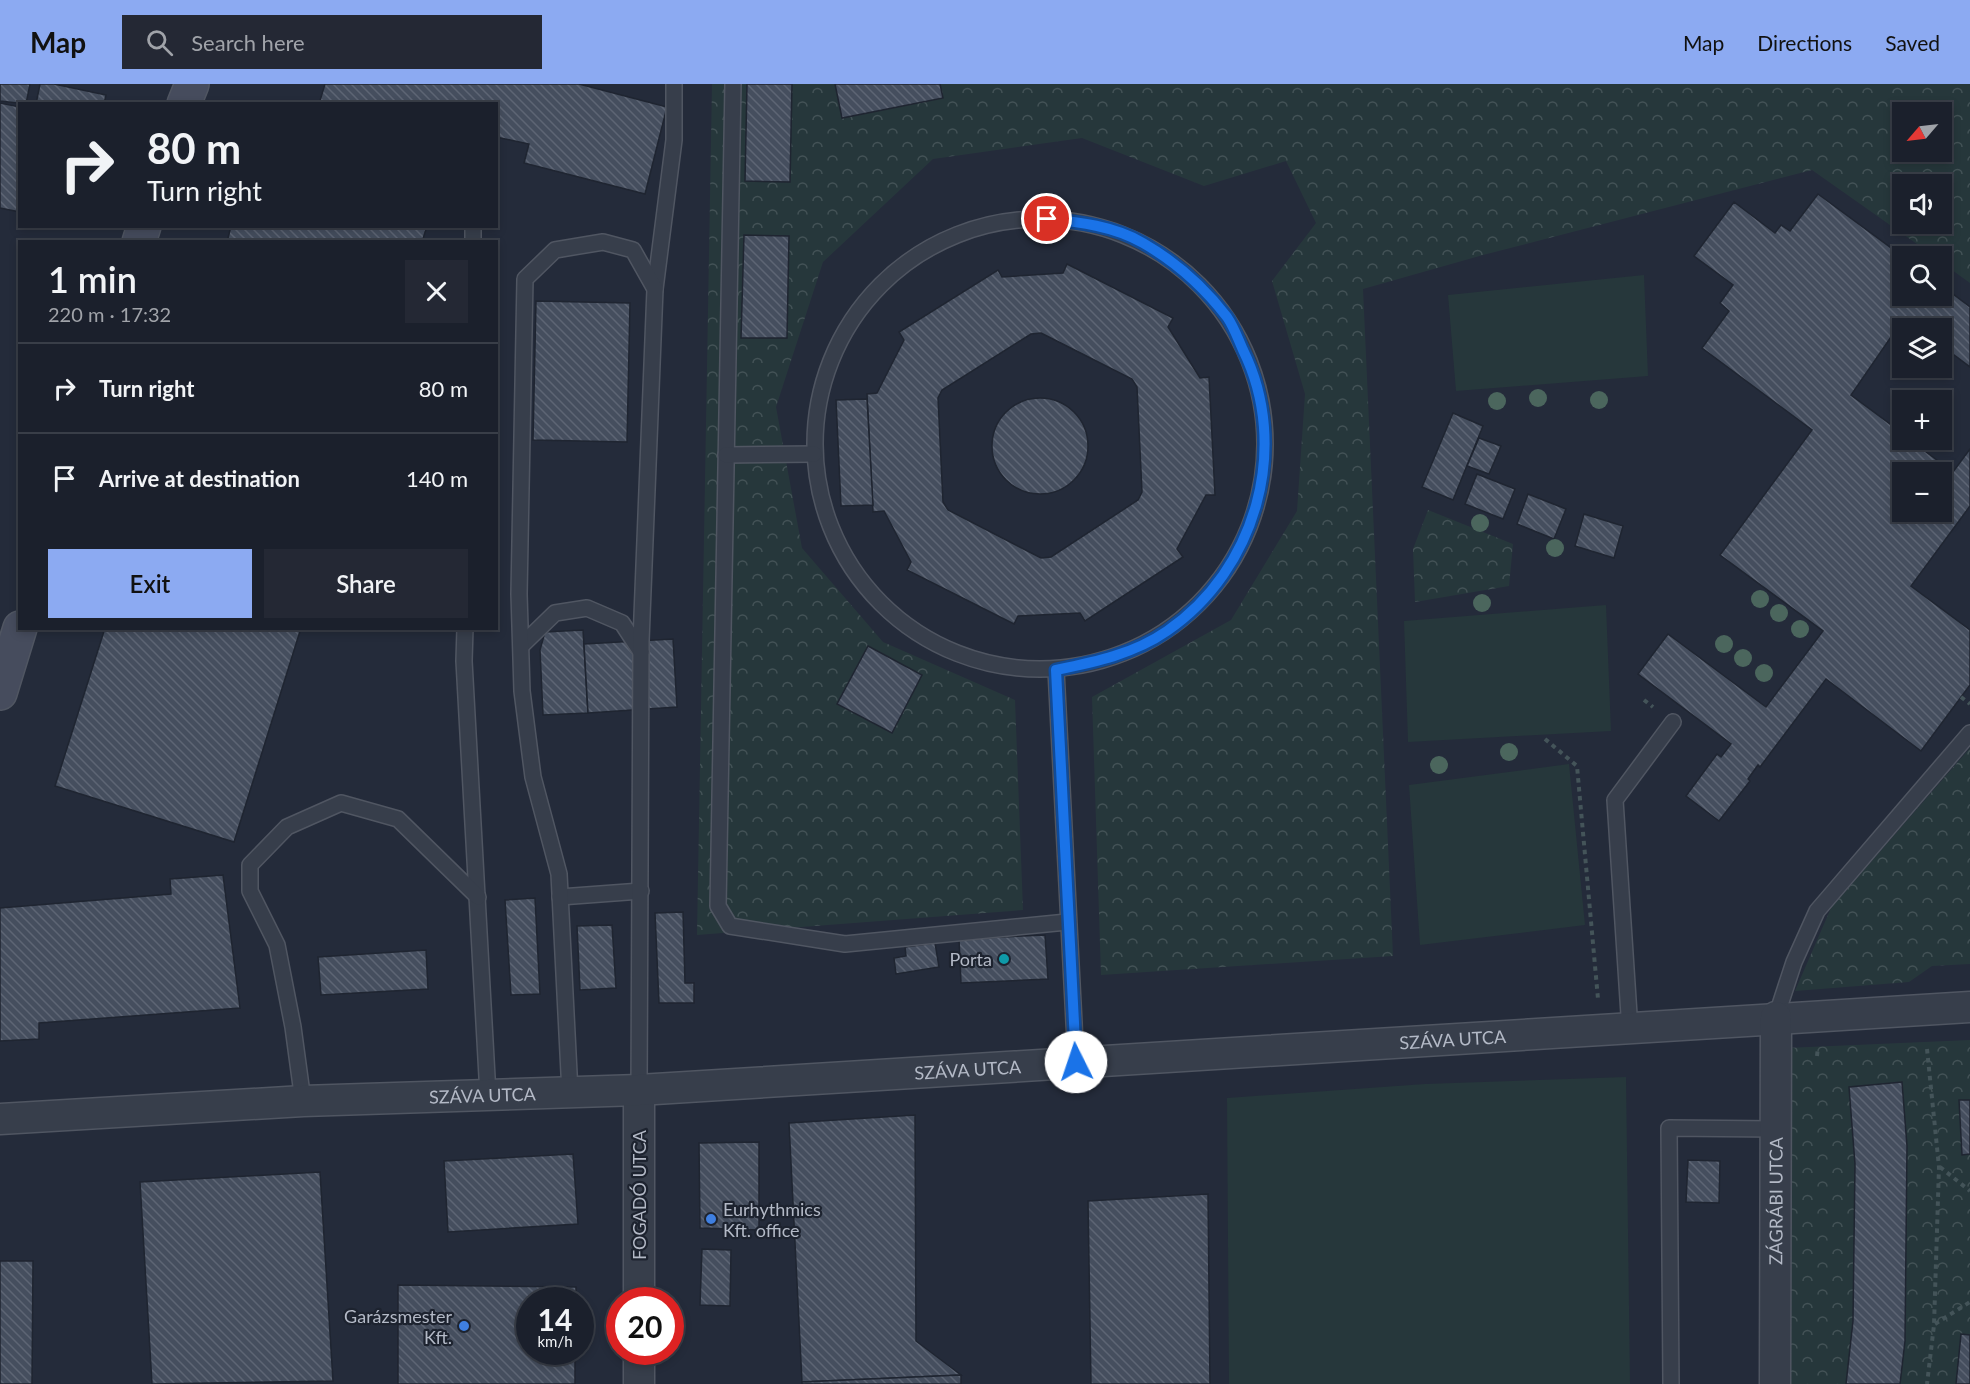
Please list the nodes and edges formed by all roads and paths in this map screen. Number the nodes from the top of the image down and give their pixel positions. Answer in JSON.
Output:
{"nodes":[{"id":1,"x":192,"y":84,"type":"edge"},
{"id":2,"x":674,"y":84,"type":"edge"},
{"id":3,"x":733,"y":84,"type":"edge"},
{"id":4,"x":185,"y":102,"type":"edge"},
{"id":5,"x":655,"y":289,"type":"junction"},
{"id":6,"x":726,"y":454,"type":"junction"},
{"id":7,"x":814,"y":454,"type":"junction"},
{"id":8,"x":19,"y":630,"type":"edge"},
{"id":9,"x":465,"y":630,"type":"edge"},
{"id":10,"x":522,"y":645,"type":"junction"},
{"id":11,"x":641,"y":652,"type":"junction"},
{"id":12,"x":1056,"y":670,"type":"junction"},
{"id":13,"x":0,"y":693,"type":"edge"},
{"id":14,"x":1961,"y":697,"type":"dead end"},
{"id":15,"x":1970,"y":704,"type":"edge"},
{"id":16,"x":1673,"y":722,"type":"dead end"},
{"id":17,"x":1970,"y":733,"type":"edge"},
{"id":18,"x":1545,"y":739,"type":"dead end"},
{"id":19,"x":641,"y":891,"type":"junction"},
{"id":20,"x":478,"y":897,"type":"junction"},
{"id":21,"x":560,"y":897,"type":"junction"},
{"id":22,"x":1067,"y":922,"type":"junction"},
{"id":23,"x":1970,"y":1007,"type":"edge"},
{"id":24,"x":1776,"y":1017,"type":"junction"},
{"id":25,"x":1630,"y":1030,"type":"junction"},
{"id":26,"x":1600,"y":1032,"type":"junction"},
{"id":27,"x":1927,"y":1049,"type":"dead end"},
{"id":28,"x":1076,"y":1062,"type":"junction"},
{"id":29,"x":639,"y":1090,"type":"junction"},
{"id":30,"x":570,"y":1093,"type":"junction"},
{"id":31,"x":488,"y":1095,"type":"junction"},
{"id":32,"x":303,"y":1101,"type":"junction"},
{"id":33,"x":0,"y":1119,"type":"edge"},
{"id":34,"x":1776,"y":1129,"type":"junction"},
{"id":35,"x":1939,"y":1167,"type":"junction"},
{"id":36,"x":1970,"y":1191,"type":"edge"},
{"id":37,"x":639,"y":1287,"type":"edge"},
{"id":38,"x":1970,"y":1302,"type":"edge"},
{"id":39,"x":1934,"y":1325,"type":"junction"},
{"id":40,"x":639,"y":1365,"type":"edge"},
{"id":41,"x":639,"y":1384,"type":"edge"},
{"id":42,"x":1671,"y":1384,"type":"edge"},
{"id":43,"x":1775,"y":1384,"type":"edge"},
{"id":44,"x":1927,"y":1384,"type":"edge"}],
"edges":[{"from":1,"to":4,"type":"street"},
{"from":2,"to":5,"type":"lane"},
{"from":3,"to":6,"type":"lane"},
{"from":5,"to":10,"type":"lane"},
{"from":5,"to":11,"type":"lane"},
{"from":6,"to":7,"type":"lane"},
{"from":6,"to":22,"type":"lane"},
{"from":7,"to":12,"type":"lane"},
{"from":7,"to":12,"type":"lane"},
{"from":8,"to":13,"type":"street"},
{"from":9,"to":20,"type":"lane"},
{"from":10,"to":11,"type":"lane"},
{"from":10,"to":21,"type":"lane"},
{"from":11,"to":19,"type":"lane"},
{"from":12,"to":22,"type":"lane"},
{"from":14,"to":15,"type":"path"},
{"from":16,"to":25,"type":"lane"},
{"from":17,"to":24,"type":"lane"},
{"from":18,"to":26,"type":"path"},
{"from":19,"to":21,"type":"lane"},
{"from":19,"to":29,"type":"lane"},
{"from":20,"to":31,"type":"lane"},
{"from":20,"to":32,"type":"lane"},
{"from":21,"to":30,"type":"lane"},
{"from":22,"to":28,"type":"lane"},
{"from":23,"to":24,"type":"street","name":"SZÁVA UTCA"},
{"from":24,"to":25,"type":"street","name":"SZÁVA UTCA"},
{"from":24,"to":34,"type":"street","name":"ZÁGRÁBI UTCA"},
{"from":25,"to":26,"type":"street","name":"SZÁVA UTCA"},
{"from":26,"to":28,"type":"street","name":"SZÁVA UTCA"},
{"from":27,"to":35,"type":"path"},
{"from":28,"to":29,"type":"street","name":"SZÁVA UTCA"},
{"from":29,"to":30,"type":"street","name":"SZÁVA UTCA"},
{"from":29,"to":37,"type":"street","name":"FOGADÓ UTCA"},
{"from":30,"to":31,"type":"street","name":"SZÁVA UTCA"},
{"from":31,"to":32,"type":"street","name":"SZÁVA UTCA"},
{"from":32,"to":33,"type":"street","name":"SZÁVA UTCA"},
{"from":34,"to":42,"type":"lane"},
{"from":34,"to":43,"type":"street","name":"ZÁGRÁBI UTCA"},
{"from":35,"to":36,"type":"path"},
{"from":35,"to":39,"type":"path"},
{"from":38,"to":39,"type":"path"},
{"from":39,"to":44,"type":"path"},
{"from":40,"to":41,"type":"street"}]}
